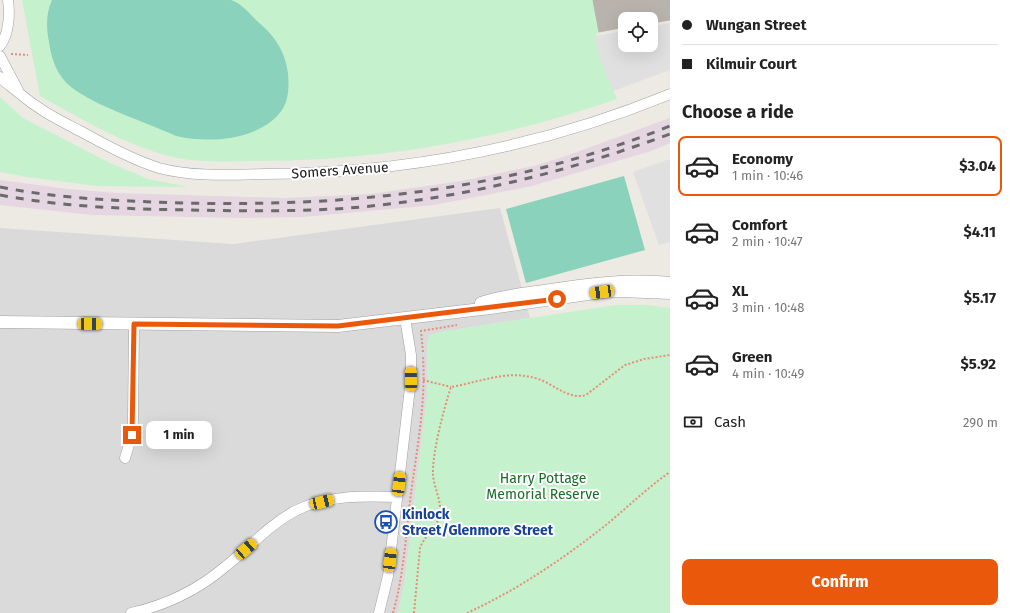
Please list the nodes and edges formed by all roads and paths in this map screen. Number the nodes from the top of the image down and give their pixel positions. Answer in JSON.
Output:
{"nodes":[{"id":1,"x":8,"y":0,"type":"edge"},
{"id":2,"x":8,"y":21,"type":"junction"},
{"id":3,"x":0,"y":32,"type":"edge"},
{"id":4,"x":0,"y":46,"type":"edge"},
{"id":5,"x":11,"y":48,"type":"dead end"},
{"id":6,"x":0,"y":56,"type":"edge"},
{"id":7,"x":13,"y":61,"type":"dead end"},
{"id":8,"x":0,"y":76,"type":"edge"},
{"id":9,"x":20,"y":93,"type":"junction"},
{"id":10,"x":670,"y":94,"type":"edge"},
{"id":11,"x":670,"y":283,"type":"edge"},
{"id":12,"x":670,"y":293,"type":"edge"},
{"id":13,"x":459,"y":311,"type":"junction"},
{"id":14,"x":405,"y":318,"type":"junction"},
{"id":15,"x":0,"y":322,"type":"edge"},
{"id":16,"x":134,"y":324,"type":"junction"},
{"id":17,"x":462,"y":325,"type":"dead end"},
{"id":18,"x":670,"y":355,"type":"edge"},
{"id":19,"x":411,"y":379,"type":"junction"},
{"id":20,"x":424,"y":380,"type":"junction"},
{"id":21,"x":451,"y":387,"type":"junction"},
{"id":22,"x":125,"y":458,"type":"dead end"},
{"id":23,"x":670,"y":472,"type":"edge"},
{"id":24,"x":397,"y":497,"type":"junction"},
{"id":25,"x":131,"y":613,"type":"edge"},
{"id":26,"x":379,"y":613,"type":"edge"},
{"id":27,"x":393,"y":613,"type":"edge"},
{"id":28,"x":414,"y":613,"type":"edge"},
{"id":29,"x":467,"y":613,"type":"edge"}],
"edges":[{"from":1,"to":2,"type":"street"},
{"from":2,"to":3,"type":"street"},
{"from":2,"to":4,"type":"street"},
{"from":5,"to":7,"type":"path"},
{"from":6,"to":9,"type":"street","name":"Somers Avenue"},
{"from":8,"to":9,"type":"street","name":"Somers Avenue"},
{"from":9,"to":10,"type":"street","name":"Somers Avenue"},
{"from":11,"to":13,"type":"street"},
{"from":12,"to":13,"type":"street"},
{"from":13,"to":14,"type":"street"},
{"from":14,"to":16,"type":"street"},
{"from":14,"to":19,"type":"street"},
{"from":15,"to":16,"type":"street"},
{"from":16,"to":22,"type":"street"},
{"from":17,"to":20,"type":"path"},
{"from":18,"to":21,"type":"path"},
{"from":19,"to":20,"type":"path"},
{"from":19,"to":24,"type":"street"},
{"from":20,"to":21,"type":"path"},
{"from":20,"to":27,"type":"path"},
{"from":21,"to":28,"type":"path"},
{"from":23,"to":29,"type":"path"},
{"from":24,"to":25,"type":"street"},
{"from":24,"to":26,"type":"street"}]}
